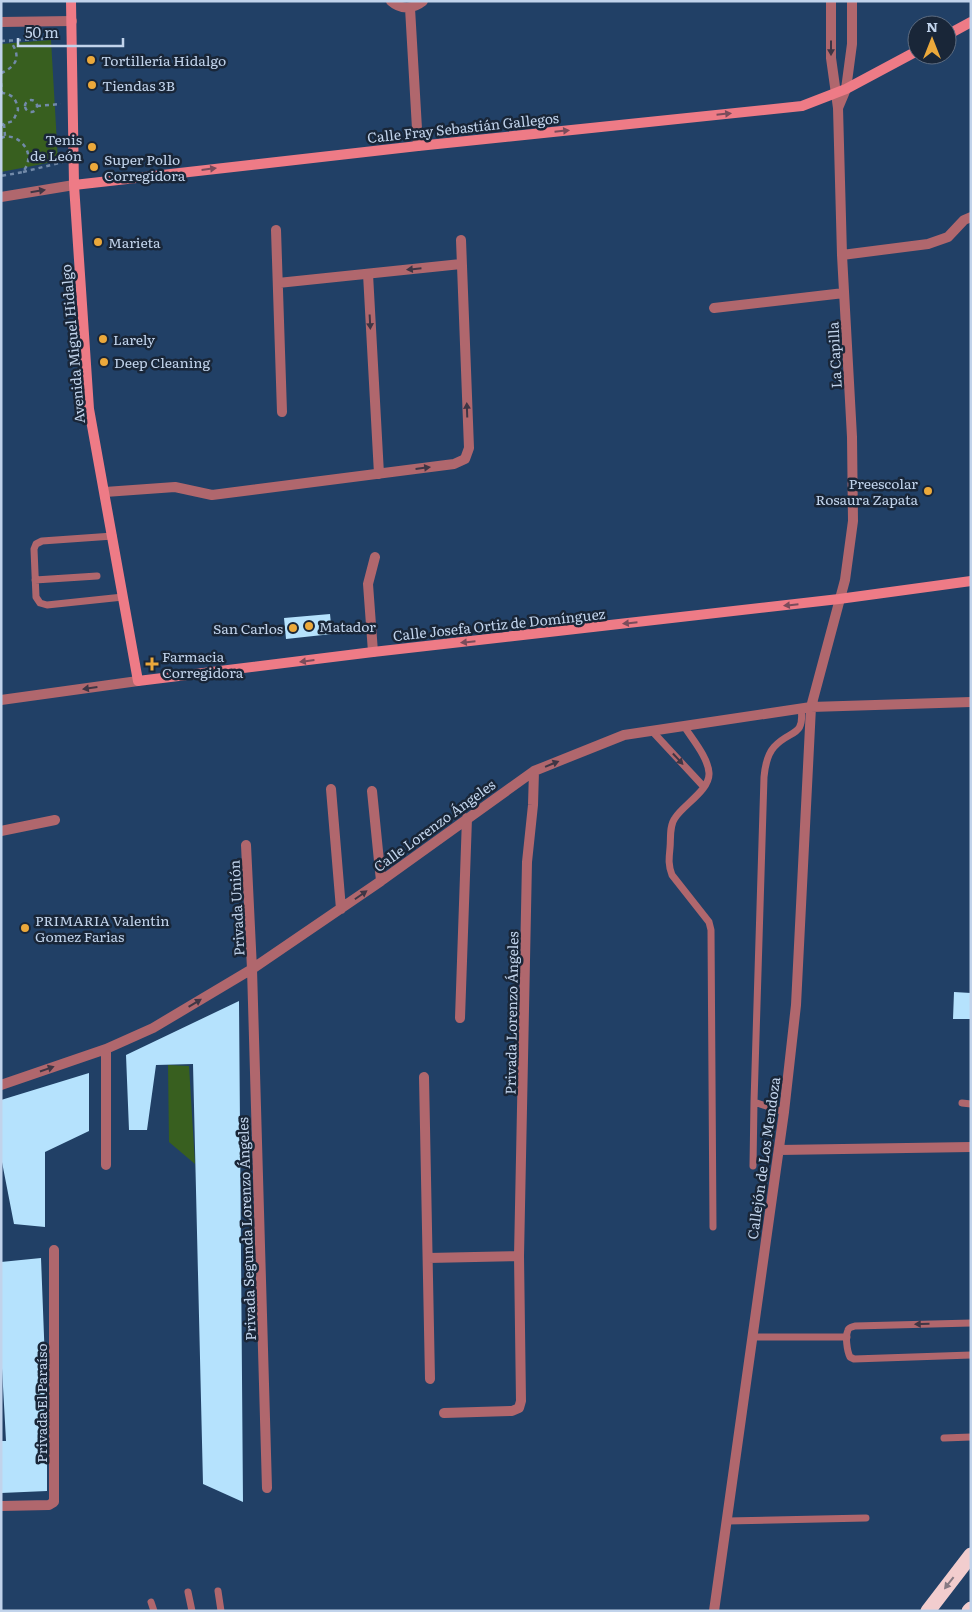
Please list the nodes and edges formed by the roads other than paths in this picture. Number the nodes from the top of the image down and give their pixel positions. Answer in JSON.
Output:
{"nodes":[{"id":1,"x":71,"y":1,"type":"edge"},
{"id":2,"x":391,"y":1,"type":"edge"},
{"id":3,"x":423,"y":1,"type":"edge"},
{"id":4,"x":830,"y":1,"type":"edge"},
{"id":5,"x":852,"y":1,"type":"edge"},
{"id":6,"x":410,"y":8,"type":"junction"},
{"id":7,"x":72,"y":21,"type":"junction"},
{"id":8,"x":1,"y":22,"type":"edge"},
{"id":9,"x":971,"y":22,"type":"edge"},
{"id":10,"x":957,"y":30,"type":"edge"},
{"id":11,"x":907,"y":56,"type":"edge"},
{"id":12,"x":846,"y":89,"type":"junction"},
{"id":13,"x":835,"y":94,"type":"junction"},
{"id":14,"x":838,"y":108,"type":"junction"},
{"id":15,"x":418,"y":146,"type":"junction"},
{"id":16,"x":74,"y":185,"type":"junction"},
{"id":17,"x":1,"y":197,"type":"edge"},
{"id":18,"x":971,"y":217,"type":"edge"},
{"id":19,"x":276,"y":230,"type":"dead end"},
{"id":20,"x":461,"y":240,"type":"dead end"},
{"id":21,"x":842,"y":255,"type":"junction"},
{"id":22,"x":461,"y":264,"type":"junction"},
{"id":23,"x":368,"y":274,"type":"junction"},
{"id":24,"x":278,"y":283,"type":"junction"},
{"id":25,"x":844,"y":293,"type":"junction"},
{"id":26,"x":714,"y":308,"type":"dead end"},
{"id":27,"x":282,"y":412,"type":"dead end"},
{"id":28,"x":379,"y":474,"type":"junction"},
{"id":29,"x":105,"y":492,"type":"junction"},
{"id":30,"x":113,"y":536,"type":"junction"},
{"id":31,"x":374,"y":556,"type":"dead end"},
{"id":32,"x":97,"y":576,"type":"dead end"},
{"id":33,"x":36,"y":580,"type":"junction"},
{"id":34,"x":971,"y":581,"type":"edge"},
{"id":35,"x":124,"y":597,"type":"junction"},
{"id":36,"x":840,"y":600,"type":"junction"},
{"id":37,"x":373,"y":652,"type":"junction"},
{"id":38,"x":138,"y":681,"type":"junction"},
{"id":39,"x":1,"y":700,"type":"edge"},
{"id":40,"x":971,"y":702,"type":"edge"},
{"id":41,"x":806,"y":707,"type":"junction"},
{"id":42,"x":684,"y":726,"type":"junction"},
{"id":43,"x":652,"y":731,"type":"junction"},
{"id":44,"x":534,"y":771,"type":"junction"},
{"id":45,"x":704,"y":787,"type":"junction"},
{"id":46,"x":332,"y":789,"type":"dead end"},
{"id":47,"x":372,"y":791,"type":"dead end"},
{"id":48,"x":467,"y":818,"type":"junction"},
{"id":49,"x":55,"y":820,"type":"dead end"},
{"id":50,"x":1,"y":831,"type":"edge"},
{"id":51,"x":246,"y":845,"type":"dead end"},
{"id":52,"x":381,"y":881,"type":"junction"},
{"id":53,"x":341,"y":909,"type":"junction"},
{"id":54,"x":252,"y":969,"type":"junction"},
{"id":55,"x":460,"y":1018,"type":"dead end"},
{"id":56,"x":106,"y":1049,"type":"junction"},
{"id":57,"x":424,"y":1077,"type":"dead end"},
{"id":58,"x":1,"y":1085,"type":"edge"},
{"id":59,"x":754,"y":1102,"type":"junction"},
{"id":60,"x":962,"y":1104,"type":"dead end"},
{"id":61,"x":971,"y":1104,"type":"edge"},
{"id":62,"x":784,"y":1112,"type":"junction"},
{"id":63,"x":971,"y":1147,"type":"edge"},
{"id":64,"x":779,"y":1150,"type":"junction"},
{"id":65,"x":106,"y":1165,"type":"dead end"},
{"id":66,"x":753,"y":1166,"type":"dead end"},
{"id":67,"x":713,"y":1227,"type":"dead end"},
{"id":68,"x":54,"y":1250,"type":"dead end"},
{"id":69,"x":519,"y":1256,"type":"junction"},
{"id":70,"x":428,"y":1258,"type":"junction"},
{"id":71,"x":971,"y":1323,"type":"edge"},
{"id":72,"x":752,"y":1337,"type":"junction"},
{"id":73,"x":847,"y":1337,"type":"junction"},
{"id":74,"x":971,"y":1355,"type":"edge"},
{"id":75,"x":430,"y":1379,"type":"dead end"},
{"id":76,"x":444,"y":1413,"type":"dead end"},
{"id":77,"x":971,"y":1437,"type":"edge"},
{"id":78,"x":944,"y":1438,"type":"dead end"},
{"id":79,"x":268,"y":1488,"type":"dead end"},
{"id":80,"x":1,"y":1506,"type":"edge"},
{"id":81,"x":866,"y":1518,"type":"dead end"},
{"id":82,"x":726,"y":1522,"type":"junction"},
{"id":83,"x":971,"y":1555,"type":"edge"},
{"id":84,"x":218,"y":1591,"type":"dead end"},
{"id":85,"x":188,"y":1592,"type":"dead end"},
{"id":86,"x":152,"y":1602,"type":"dead end"},
{"id":87,"x":154,"y":1611,"type":"edge"},
{"id":88,"x":192,"y":1611,"type":"edge"},
{"id":89,"x":220,"y":1611,"type":"edge"},
{"id":90,"x":714,"y":1611,"type":"edge"},
{"id":91,"x":928,"y":1611,"type":"edge"}],
"edges":[{"from":1,"to":7,"type":"street","name":"Avenida Miguel Hidalgo"},
{"from":2,"to":6,"type":"street"},
{"from":3,"to":6,"type":"street"},
{"from":4,"to":13,"type":"street","name":"La Capilla","one_way":true},
{"from":5,"to":12,"type":"street","name":"La Capilla"},
{"from":6,"to":15,"type":"street"},
{"from":7,"to":8,"type":"street"},
{"from":7,"to":16,"type":"street","name":"Avenida Miguel Hidalgo"},
{"from":9,"to":10,"type":"street"},
{"from":11,"to":12,"type":"street","name":"Calle Fray Sebastián Gallegos"},
{"from":12,"to":13,"type":"street","name":"Calle Fray Sebastián Gallegos"},
{"from":12,"to":14,"type":"street","name":"La Capilla"},
{"from":13,"to":14,"type":"street","name":"La Capilla"},
{"from":15,"to":13,"type":"street","name":"Calle Fray Sebastián Gallegos","one_way":true},
{"from":14,"to":21,"type":"street","name":"La Capilla"},
{"from":16,"to":15,"type":"street","name":"Calle Fray Sebastián Gallegos","one_way":true},
{"from":17,"to":16,"type":"street","name":"Calle Fray Sebastián Gallegos","one_way":true},
{"from":16,"to":29,"type":"street","name":"Avenida Miguel Hidalgo"},
{"from":18,"to":21,"type":"street"},
{"from":19,"to":24,"type":"street"},
{"from":20,"to":22,"type":"street"},
{"from":21,"to":25,"type":"street","name":"La Capilla"},
{"from":22,"to":23,"type":"street","one_way":true},
{"from":28,"to":22,"type":"street","one_way":true},
{"from":23,"to":24,"type":"street"},
{"from":23,"to":28,"type":"street","one_way":true},
{"from":24,"to":27,"type":"street"},
{"from":25,"to":26,"type":"street"},
{"from":25,"to":36,"type":"street","name":"La Capilla"},
{"from":28,"to":29,"type":"street"},
{"from":29,"to":30,"type":"street","name":"Avenida Miguel Hidalgo"},
{"from":30,"to":33,"type":"lane"},
{"from":30,"to":35,"type":"street","name":"Avenida Miguel Hidalgo"},
{"from":31,"to":37,"type":"street"},
{"from":32,"to":33,"type":"lane"},
{"from":33,"to":35,"type":"lane"},
{"from":34,"to":36,"type":"street","name":"Calle Josefa Ortiz de Domínguez"},
{"from":35,"to":38,"type":"street","name":"Avenida Miguel Hidalgo"},
{"from":36,"to":37,"type":"street","name":"Calle Josefa Ortiz de Domínguez","one_way":true},
{"from":36,"to":41,"type":"street"},
{"from":37,"to":38,"type":"street","name":"Calle Josefa Ortiz de Domínguez","one_way":true},
{"from":38,"to":39,"type":"street","name":"Calle Josefa Ortiz de Domínguez","one_way":true},
{"from":40,"to":41,"type":"street","name":"Calle Lorenzo Ángeles"},
{"from":41,"to":42,"type":"street","name":"Calle Lorenzo Ángeles"},
{"from":41,"to":59,"type":"lane"},
{"from":41,"to":62,"type":"street","name":"Callejón de Los Mendoza"},
{"from":42,"to":43,"type":"street","name":"Calle Lorenzo Ángeles"},
{"from":42,"to":45,"type":"lane"},
{"from":44,"to":43,"type":"street","name":"Calle Lorenzo Ángeles","one_way":true},
{"from":43,"to":45,"type":"lane","one_way":true},
{"from":44,"to":48,"type":"street","name":"Calle Lorenzo Ángeles"},
{"from":44,"to":69,"type":"street","name":"Privada Lorenzo Ángeles"},
{"from":45,"to":67,"type":"lane"},
{"from":46,"to":53,"type":"street"},
{"from":47,"to":52,"type":"street"},
{"from":48,"to":52,"type":"street","name":"Calle Lorenzo Ángeles"},
{"from":48,"to":55,"type":"street"},
{"from":49,"to":50,"type":"street"},
{"from":51,"to":54,"type":"street","name":"Privada Unión"},
{"from":53,"to":52,"type":"street","name":"Calle Lorenzo Ángeles","one_way":true},
{"from":53,"to":54,"type":"street","name":"Calle Lorenzo Ángeles"},
{"from":56,"to":54,"type":"street","name":"Calle Lorenzo Ángeles","one_way":true},
{"from":54,"to":79,"type":"street","name":"Privada Segunda Lorenzo Ángeles"},
{"from":58,"to":56,"type":"street","name":"Calle Lorenzo Ángeles","one_way":true},
{"from":56,"to":65,"type":"street"},
{"from":57,"to":70,"type":"street"},
{"from":59,"to":62,"type":"lane"},
{"from":59,"to":66,"type":"lane"},
{"from":60,"to":61,"type":"lane"},
{"from":62,"to":64,"type":"street","name":"Callejón de Los Mendoza"},
{"from":63,"to":64,"type":"street"},
{"from":64,"to":72,"type":"street","name":"Callejón de Los Mendoza"},
{"from":68,"to":80,"type":"street","name":"Privada El Paraíso"},
{"from":69,"to":70,"type":"street"},
{"from":69,"to":76,"type":"street","name":"Privada Lorenzo Ángeles"},
{"from":70,"to":75,"type":"street"},
{"from":71,"to":73,"type":"lane","one_way":true},
{"from":72,"to":73,"type":"lane"},
{"from":72,"to":82,"type":"street","name":"Callejón de Los Mendoza"},
{"from":73,"to":74,"type":"lane"},
{"from":77,"to":78,"type":"lane"},
{"from":81,"to":82,"type":"lane"},
{"from":82,"to":90,"type":"street","name":"Callejón de Los Mendoza"},
{"from":83,"to":91,"type":"highway","one_way":true},
{"from":84,"to":89,"type":"lane"},
{"from":85,"to":88,"type":"lane"},
{"from":86,"to":87,"type":"lane"}]}
